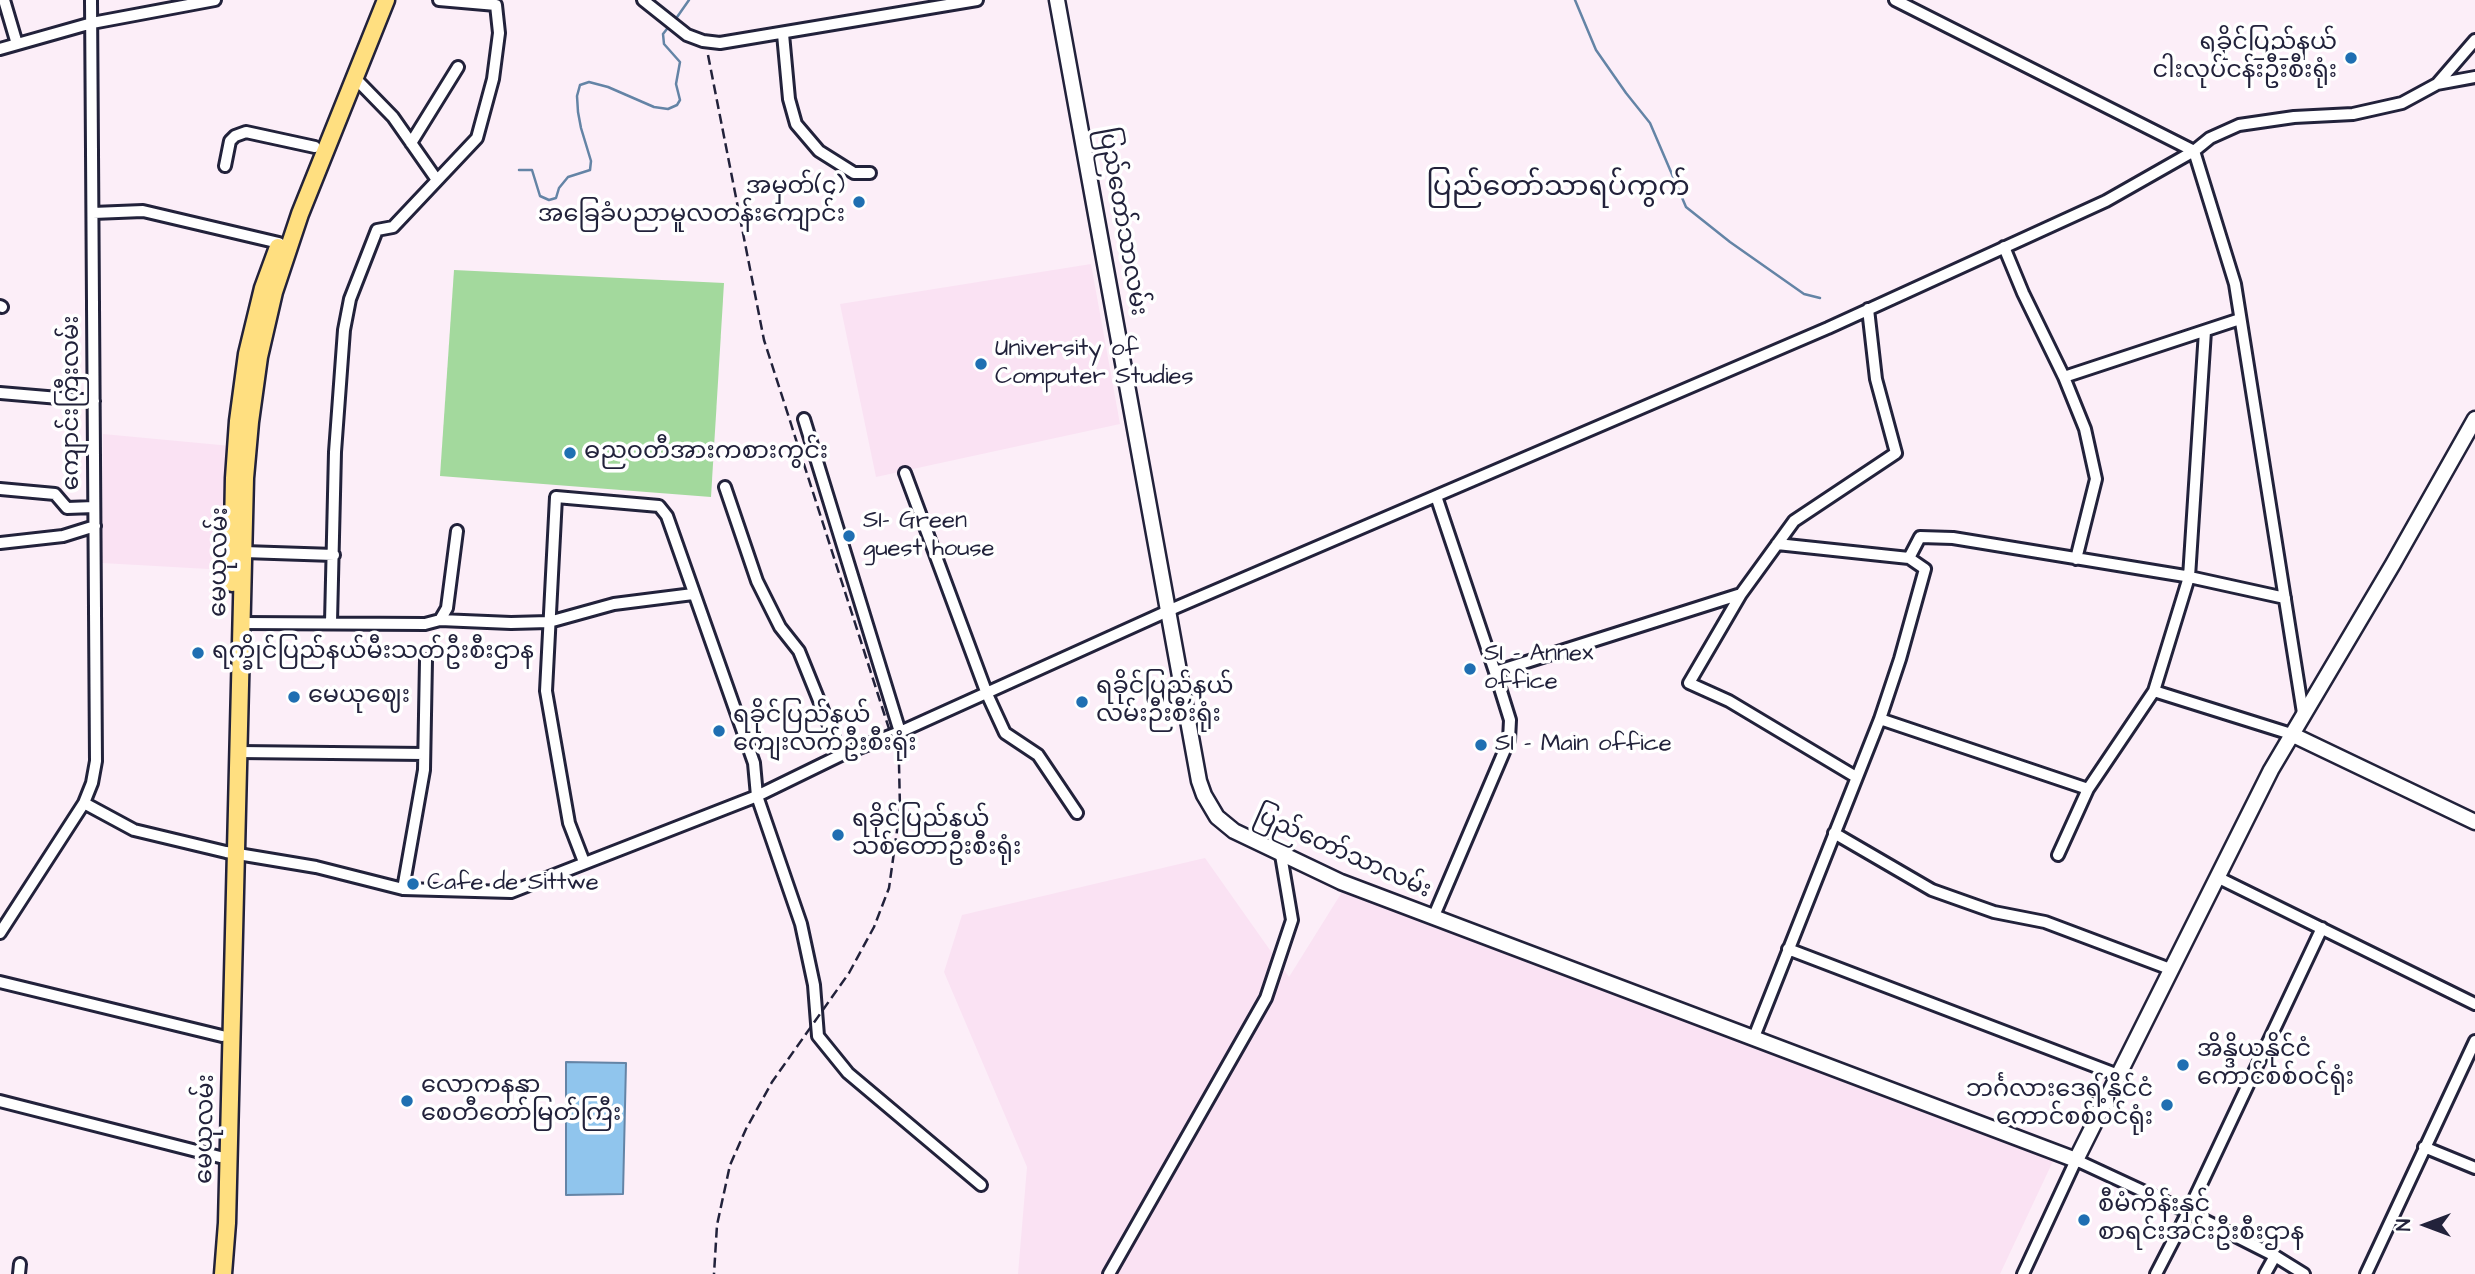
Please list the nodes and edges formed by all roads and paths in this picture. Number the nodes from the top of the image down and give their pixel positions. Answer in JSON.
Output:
{"nodes":[{"id":1,"x":4,"y":0,"type":"edge"},
{"id":2,"x":92,"y":0,"type":"edge"},
{"id":3,"x":215,"y":0,"type":"edge"},
{"id":4,"x":374,"y":0,"type":"edge"},
{"id":5,"x":386,"y":0,"type":"edge"},
{"id":6,"x":439,"y":0,"type":"edge"},
{"id":7,"x":643,"y":0,"type":"edge"},
{"id":8,"x":977,"y":0,"type":"edge"},
{"id":9,"x":1057,"y":0,"type":"edge"},
{"id":10,"x":1895,"y":0,"type":"edge"},
{"id":11,"x":497,"y":3,"type":"edge"},
{"id":12,"x":92,"y":23,"type":"junction"},
{"id":13,"x":783,"y":34,"type":"junction"},
{"id":14,"x":2475,"y":40,"type":"edge"},
{"id":15,"x":17,"y":44,"type":"junction"},
{"id":16,"x":0,"y":49,"type":"edge"},
{"id":17,"x":458,"y":67,"type":"dead end"},
{"id":18,"x":2475,"y":77,"type":"edge"},
{"id":19,"x":355,"y":78,"type":"junction"},
{"id":20,"x":2437,"y":84,"type":"junction"},
{"id":21,"x":411,"y":143,"type":"junction"},
{"id":22,"x":316,"y":147,"type":"junction"},
{"id":23,"x":2194,"y":151,"type":"junction"},
{"id":24,"x":225,"y":166,"type":"dead end"},
{"id":25,"x":870,"y":173,"type":"dead end"},
{"id":26,"x":437,"y":180,"type":"junction"},
{"id":27,"x":93,"y":213,"type":"junction"},
{"id":28,"x":279,"y":243,"type":"junction"},
{"id":29,"x":2004,"y":247,"type":"junction"},
{"id":30,"x":1868,"y":309,"type":"junction"},
{"id":31,"x":2241,"y":319,"type":"junction"},
{"id":32,"x":2205,"y":331,"type":"junction"},
{"id":33,"x":2064,"y":377,"type":"junction"},
{"id":34,"x":0,"y":393,"type":"edge"},
{"id":35,"x":94,"y":401,"type":"junction"},
{"id":36,"x":804,"y":419,"type":"dead end"},
{"id":37,"x":2475,"y":419,"type":"edge"},
{"id":38,"x":905,"y":473,"type":"dead end"},
{"id":39,"x":725,"y":487,"type":"dead end"},
{"id":40,"x":0,"y":489,"type":"edge"},
{"id":41,"x":1436,"y":496,"type":"junction"},
{"id":42,"x":94,"y":507,"type":"junction"},
{"id":43,"x":95,"y":526,"type":"junction"},
{"id":44,"x":457,"y":531,"type":"dead end"},
{"id":45,"x":0,"y":543,"type":"edge"},
{"id":46,"x":1777,"y":544,"type":"junction"},
{"id":47,"x":244,"y":552,"type":"junction"},
{"id":48,"x":334,"y":555,"type":"junction"},
{"id":49,"x":1909,"y":558,"type":"junction"},
{"id":50,"x":2076,"y":559,"type":"junction"},
{"id":51,"x":2189,"y":577,"type":"junction"},
{"id":52,"x":693,"y":594,"type":"junction"},
{"id":53,"x":1741,"y":594,"type":"junction"},
{"id":54,"x":2285,"y":598,"type":"junction"},
{"id":55,"x":1170,"y":610,"type":"junction"},
{"id":56,"x":440,"y":620,"type":"junction"},
{"id":57,"x":242,"y":622,"type":"junction"},
{"id":58,"x":331,"y":622,"type":"junction"},
{"id":59,"x":549,"y":622,"type":"junction"},
{"id":60,"x":426,"y":660,"type":"dead end"},
{"id":61,"x":1495,"y":672,"type":"junction"},
{"id":62,"x":2154,"y":691,"type":"junction"},
{"id":63,"x":987,"y":694,"type":"junction"},
{"id":64,"x":2303,"y":713,"type":"junction"},
{"id":65,"x":1880,"y":719,"type":"junction"},
{"id":66,"x":900,"y":732,"type":"junction"},
{"id":67,"x":2291,"y":734,"type":"junction"},
{"id":68,"x":239,"y":752,"type":"junction"},
{"id":69,"x":424,"y":754,"type":"junction"},
{"id":70,"x":841,"y":755,"type":"junction"},
{"id":71,"x":1856,"y":776,"type":"junction"},
{"id":72,"x":2088,"y":789,"type":"junction"},
{"id":73,"x":757,"y":796,"type":"junction"},
{"id":74,"x":84,"y":803,"type":"junction"},
{"id":75,"x":1077,"y":813,"type":"dead end"},
{"id":76,"x":2475,"y":822,"type":"edge"},
{"id":77,"x":1834,"y":833,"type":"junction"},
{"id":78,"x":231,"y":853,"type":"junction"},
{"id":79,"x":1281,"y":855,"type":"junction"},
{"id":80,"x":2058,"y":855,"type":"dead end"},
{"id":81,"x":584,"y":862,"type":"junction"},
{"id":82,"x":2217,"y":877,"type":"junction"},
{"id":83,"x":403,"y":889,"type":"junction"},
{"id":84,"x":1433,"y":918,"type":"junction"},
{"id":85,"x":2322,"y":928,"type":"junction"},
{"id":86,"x":0,"y":933,"type":"edge"},
{"id":87,"x":1788,"y":949,"type":"junction"},
{"id":88,"x":2170,"y":969,"type":"junction"},
{"id":89,"x":0,"y":982,"type":"edge"},
{"id":90,"x":2475,"y":1004,"type":"edge"},
{"id":91,"x":222,"y":1036,"type":"junction"},
{"id":92,"x":1754,"y":1037,"type":"junction"},
{"id":93,"x":2475,"y":1041,"type":"edge"},
{"id":94,"x":2118,"y":1075,"type":"junction"},
{"id":95,"x":0,"y":1101,"type":"edge"},
{"id":96,"x":2424,"y":1147,"type":"junction"},
{"id":97,"x":220,"y":1157,"type":"junction"},
{"id":98,"x":2076,"y":1160,"type":"junction"},
{"id":99,"x":2475,"y":1168,"type":"edge"},
{"id":100,"x":982,"y":1185,"type":"dead end"},
{"id":101,"x":2188,"y":1212,"type":"junction"},
{"id":102,"x":2275,"y":1256,"type":"junction"},
{"id":103,"x":214,"y":1274,"type":"edge"},
{"id":104,"x":223,"y":1274,"type":"edge"},
{"id":105,"x":1109,"y":1274,"type":"edge"},
{"id":106,"x":2024,"y":1274,"type":"edge"},
{"id":107,"x":2156,"y":1274,"type":"edge"},
{"id":108,"x":2265,"y":1274,"type":"edge"},
{"id":109,"x":2304,"y":1274,"type":"edge"},
{"id":110,"x":2366,"y":1274,"type":"edge"}],
"edges":[{"from":1,"to":15,"type":"street"},
{"from":2,"to":12,"type":"street","name":"ကျောင်းကြီးလမ်း"},
{"from":3,"to":12,"type":"street"},
{"from":4,"to":22,"type":"main road","name":"မေယုလမ်း"},
{"from":5,"to":19,"type":"main road","name":"မေယုလမ်း"},
{"from":6,"to":11,"type":"street"},
{"from":7,"to":13,"type":"street"},
{"from":8,"to":13,"type":"street"},
{"from":9,"to":55,"type":"street","name":"ပြည်တော်သာလမ်း"},
{"from":10,"to":23,"type":"street"},
{"from":11,"to":26,"type":"street"},
{"from":12,"to":15,"type":"street"},
{"from":12,"to":27,"type":"street","name":"ကျောင်းကြီးလမ်း"},
{"from":13,"to":25,"type":"street"},
{"from":14,"to":20,"type":"street"},
{"from":15,"to":16,"type":"street"},
{"from":17,"to":21,"type":"street"},
{"from":18,"to":20,"type":"street"},
{"from":19,"to":21,"type":"street"},
{"from":19,"to":47,"type":"main road","name":"မေယုလမ်း"},
{"from":20,"to":23,"type":"street"},
{"from":21,"to":26,"type":"street"},
{"from":22,"to":24,"type":"street"},
{"from":22,"to":28,"type":"main road","name":"မေယုလမ်း"},
{"from":23,"to":29,"type":"street"},
{"from":23,"to":31,"type":"street"},
{"from":26,"to":48,"type":"street"},
{"from":27,"to":28,"type":"street"},
{"from":27,"to":35,"type":"street","name":"ကျောင်းကြီးလမ်း"},
{"from":28,"to":78,"type":"main road","name":"မေယုလမ်း"},
{"from":29,"to":30,"type":"street"},
{"from":29,"to":33,"type":"street"},
{"from":30,"to":41,"type":"street"},
{"from":30,"to":46,"type":"street"},
{"from":31,"to":32,"type":"street"},
{"from":31,"to":54,"type":"street"},
{"from":32,"to":33,"type":"street"},
{"from":32,"to":51,"type":"street"},
{"from":33,"to":50,"type":"street"},
{"from":34,"to":35,"type":"street"},
{"from":35,"to":42,"type":"street","name":"ကျောင်းကြီးလမ်း"},
{"from":36,"to":66,"type":"street"},
{"from":37,"to":64,"type":"street"},
{"from":38,"to":63,"type":"street"},
{"from":39,"to":70,"type":"street"},
{"from":40,"to":42,"type":"street"},
{"from":41,"to":55,"type":"street"},
{"from":41,"to":61,"type":"street"},
{"from":42,"to":43,"type":"street","name":"ကျောင်းကြီးလမ်း"},
{"from":43,"to":45,"type":"street"},
{"from":43,"to":74,"type":"street","name":"ကျောင်းကြီးလမ်း"},
{"from":44,"to":56,"type":"street"},
{"from":46,"to":49,"type":"street"},
{"from":46,"to":53,"type":"street"},
{"from":47,"to":48,"type":"street"},
{"from":47,"to":57,"type":"main road","name":"မေယုလမ်း"},
{"from":48,"to":58,"type":"street"},
{"from":49,"to":50,"type":"street"},
{"from":49,"to":65,"type":"street"},
{"from":50,"to":51,"type":"street"},
{"from":51,"to":54,"type":"street"},
{"from":51,"to":62,"type":"street"},
{"from":52,"to":59,"type":"street"},
{"from":52,"to":59,"type":"street"},
{"from":52,"to":73,"type":"street"},
{"from":53,"to":61,"type":"street"},
{"from":53,"to":71,"type":"street"},
{"from":54,"to":64,"type":"street"},
{"from":55,"to":63,"type":"street"},
{"from":55,"to":79,"type":"street","name":"ပြည်တော်သာလမ်း"},
{"from":56,"to":58,"type":"street"},
{"from":56,"to":59,"type":"street"},
{"from":57,"to":58,"type":"street"},
{"from":57,"to":68,"type":"main road","name":"မေယုလမ်း"},
{"from":59,"to":81,"type":"street"},
{"from":60,"to":69,"type":"street"},
{"from":61,"to":84,"type":"street"},
{"from":62,"to":67,"type":"street"},
{"from":62,"to":72,"type":"street"},
{"from":63,"to":66,"type":"street"},
{"from":63,"to":75,"type":"street"},
{"from":64,"to":67,"type":"street"},
{"from":65,"to":71,"type":"street"},
{"from":65,"to":72,"type":"street"},
{"from":66,"to":70,"type":"street"},
{"from":67,"to":76,"type":"street"},
{"from":67,"to":82,"type":"street"},
{"from":68,"to":69,"type":"street"},
{"from":68,"to":78,"type":"main road","name":"မေယုလမ်း"},
{"from":69,"to":83,"type":"street"},
{"from":70,"to":73,"type":"street"},
{"from":71,"to":77,"type":"street"},
{"from":72,"to":80,"type":"street"},
{"from":73,"to":81,"type":"street"},
{"from":73,"to":100,"type":"street"},
{"from":74,"to":78,"type":"street"},
{"from":74,"to":86,"type":"street","name":"ကျောင်းကြီးလမ်း"},
{"from":77,"to":87,"type":"street"},
{"from":77,"to":88,"type":"street"},
{"from":78,"to":83,"type":"street"},
{"from":78,"to":91,"type":"main road","name":"မေယုလမ်း"},
{"from":78,"to":104,"type":"main road","name":"မေယုလမ်း"},
{"from":79,"to":84,"type":"street","name":"ပြည်တော်သာလမ်း"},
{"from":79,"to":105,"type":"street"},
{"from":81,"to":83,"type":"street"},
{"from":82,"to":85,"type":"street"},
{"from":82,"to":88,"type":"street"},
{"from":84,"to":92,"type":"street","name":"ပြည်တော်သာလမ်း"},
{"from":85,"to":90,"type":"street"},
{"from":85,"to":101,"type":"street"},
{"from":87,"to":92,"type":"street"},
{"from":87,"to":94,"type":"street"},
{"from":88,"to":94,"type":"street"},
{"from":89,"to":91,"type":"street"},
{"from":91,"to":97,"type":"main road","name":"မေယုလမ်း"},
{"from":92,"to":98,"type":"street","name":"ပြည်တော်သာလမ်း"},
{"from":93,"to":96,"type":"street"},
{"from":94,"to":98,"type":"street"},
{"from":95,"to":97,"type":"street"},
{"from":96,"to":99,"type":"street"},
{"from":96,"to":110,"type":"street"},
{"from":97,"to":103,"type":"main road","name":"မေယုလမ်း"},
{"from":98,"to":101,"type":"street"},
{"from":98,"to":106,"type":"street"},
{"from":101,"to":102,"type":"street"},
{"from":101,"to":107,"type":"street"},
{"from":102,"to":108,"type":"street"},
{"from":102,"to":109,"type":"street"}]}
